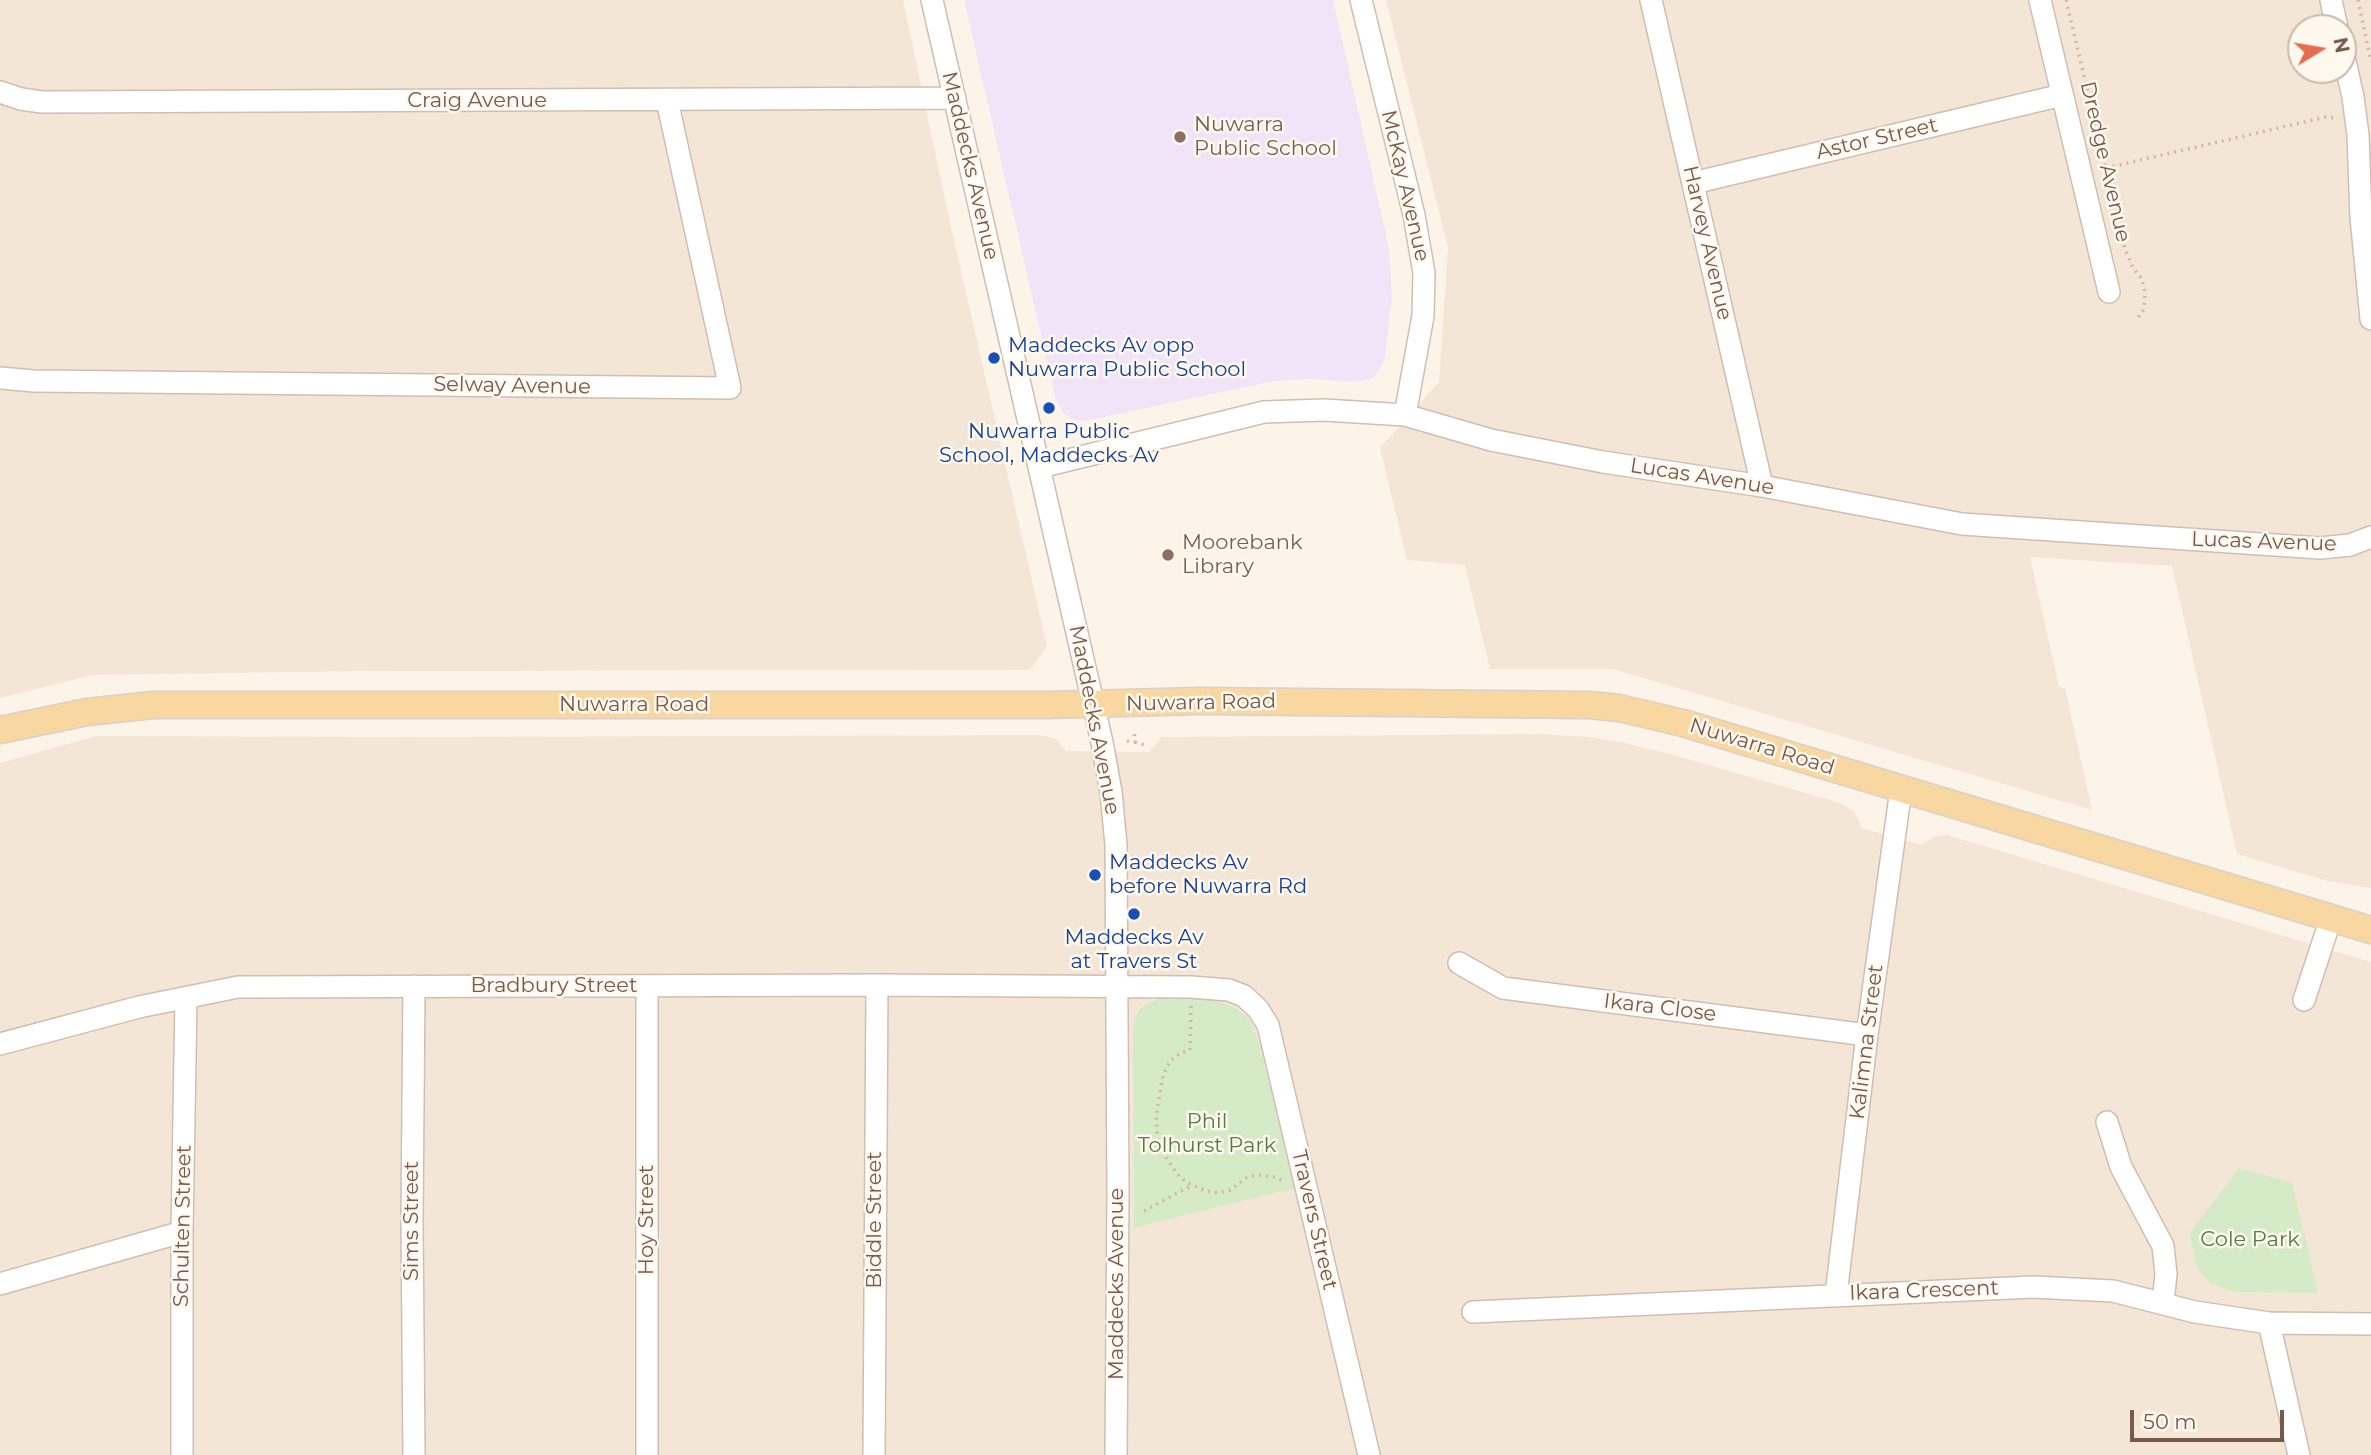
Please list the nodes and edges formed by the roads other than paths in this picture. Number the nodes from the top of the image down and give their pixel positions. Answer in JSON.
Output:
{"nodes":[{"id":1,"x":932,"y":0,"type":"edge"},
{"id":2,"x":1361,"y":0,"type":"edge"},
{"id":3,"x":1651,"y":0,"type":"edge"},
{"id":4,"x":2040,"y":0,"type":"edge"},
{"id":5,"x":2349,"y":84,"type":"edge"},
{"id":6,"x":0,"y":92,"type":"edge"},
{"id":7,"x":2062,"y":95,"type":"junction"},
{"id":8,"x":955,"y":98,"type":"junction"},
{"id":9,"x":667,"y":100,"type":"junction"},
{"id":10,"x":1693,"y":183,"type":"junction"},
{"id":11,"x":2109,"y":292,"type":"dead end"},
{"id":12,"x":2371,"y":319,"type":"edge"},
{"id":13,"x":0,"y":378,"type":"edge"},
{"id":14,"x":1405,"y":415,"type":"junction"},
{"id":15,"x":1040,"y":467,"type":"junction"},
{"id":16,"x":1762,"y":486,"type":"junction"},
{"id":17,"x":2371,"y":537,"type":"edge"},
{"id":18,"x":1093,"y":704,"type":"junction"},
{"id":19,"x":0,"y":730,"type":"edge"},
{"id":20,"x":1901,"y":789,"type":"junction"},
{"id":21,"x":2331,"y":918,"type":"junction"},
{"id":22,"x":2371,"y":930,"type":"edge"},
{"id":23,"x":1459,"y":963,"type":"dead end"},
{"id":24,"x":877,"y":985,"type":"junction"},
{"id":25,"x":414,"y":986,"type":"junction"},
{"id":26,"x":647,"y":986,"type":"junction"},
{"id":27,"x":1116,"y":986,"type":"junction"},
{"id":28,"x":186,"y":998,"type":"junction"},
{"id":29,"x":2304,"y":1000,"type":"dead end"},
{"id":30,"x":1867,"y":1035,"type":"junction"},
{"id":31,"x":0,"y":1044,"type":"edge"},
{"id":32,"x":2107,"y":1122,"type":"dead end"},
{"id":33,"x":182,"y":1232,"type":"junction"},
{"id":34,"x":0,"y":1284,"type":"edge"},
{"id":35,"x":1836,"y":1295,"type":"junction"},
{"id":36,"x":2163,"y":1303,"type":"junction"},
{"id":37,"x":1473,"y":1312,"type":"dead end"},
{"id":38,"x":2269,"y":1323,"type":"junction"},
{"id":39,"x":2371,"y":1324,"type":"edge"},
{"id":40,"x":182,"y":1455,"type":"edge"},
{"id":41,"x":414,"y":1455,"type":"edge"},
{"id":42,"x":647,"y":1455,"type":"edge"},
{"id":43,"x":874,"y":1455,"type":"edge"},
{"id":44,"x":1116,"y":1455,"type":"edge"},
{"id":45,"x":1369,"y":1455,"type":"edge"},
{"id":46,"x":2298,"y":1455,"type":"edge"}],
"edges":[{"from":1,"to":8,"type":"street","name":"Maddecks Avenue"},
{"from":2,"to":14,"type":"street","name":"McKay Avenue"},
{"from":3,"to":10,"type":"street","name":"Harvey Avenue"},
{"from":4,"to":7,"type":"street","name":"Dredge Avenue"},
{"from":5,"to":12,"type":"street"},
{"from":6,"to":9,"type":"street","name":"Craig Avenue"},
{"from":7,"to":10,"type":"street","name":"Astor Street"},
{"from":7,"to":11,"type":"street","name":"Dredge Avenue"},
{"from":8,"to":9,"type":"street","name":"Craig Avenue"},
{"from":8,"to":15,"type":"street","name":"Maddecks Avenue"},
{"from":9,"to":13,"type":"street","name":"Selway Avenue"},
{"from":10,"to":16,"type":"street","name":"Harvey Avenue"},
{"from":14,"to":15,"type":"street","name":"Lucas Avenue"},
{"from":14,"to":16,"type":"street","name":"Lucas Avenue"},
{"from":15,"to":18,"type":"street","name":"Maddecks Avenue"},
{"from":16,"to":17,"type":"street","name":"Lucas Avenue"},
{"from":18,"to":19,"type":"main road","name":"Nuwarra Road"},
{"from":18,"to":20,"type":"main road","name":"Nuwarra Road"},
{"from":18,"to":27,"type":"street","name":"Maddecks Avenue"},
{"from":20,"to":21,"type":"main road","name":"Nuwarra Road"},
{"from":20,"to":30,"type":"street","name":"Kalimna Street"},
{"from":21,"to":22,"type":"main road","name":"Nuwarra Road"},
{"from":21,"to":29,"type":"street"},
{"from":23,"to":30,"type":"street","name":"Ikara Close"},
{"from":24,"to":26,"type":"street","name":"Bradbury Street"},
{"from":24,"to":27,"type":"street","name":"Bradbury Street"},
{"from":24,"to":43,"type":"street","name":"Biddle Street"},
{"from":25,"to":26,"type":"street","name":"Bradbury Street"},
{"from":25,"to":28,"type":"street","name":"Bradbury Street"},
{"from":25,"to":41,"type":"street","name":"Sims Street"},
{"from":26,"to":42,"type":"street","name":"Hoy Street"},
{"from":27,"to":44,"type":"street","name":"Maddecks Avenue"},
{"from":27,"to":45,"type":"street","name":"Travers Street"},
{"from":28,"to":31,"type":"street","name":"Bradbury Street"},
{"from":28,"to":33,"type":"street","name":"Schulten Street"},
{"from":30,"to":35,"type":"street","name":"Kalimna Street"},
{"from":32,"to":36,"type":"street"},
{"from":33,"to":34,"type":"street"},
{"from":33,"to":40,"type":"street","name":"Schulten Street"},
{"from":35,"to":36,"type":"street","name":"Ikara Crescent"},
{"from":35,"to":37,"type":"street","name":"Ikara Crescent"},
{"from":36,"to":38,"type":"street","name":"Ikara Crescent"},
{"from":38,"to":39,"type":"street","name":"Ikara Crescent"},
{"from":38,"to":46,"type":"street"}]}
